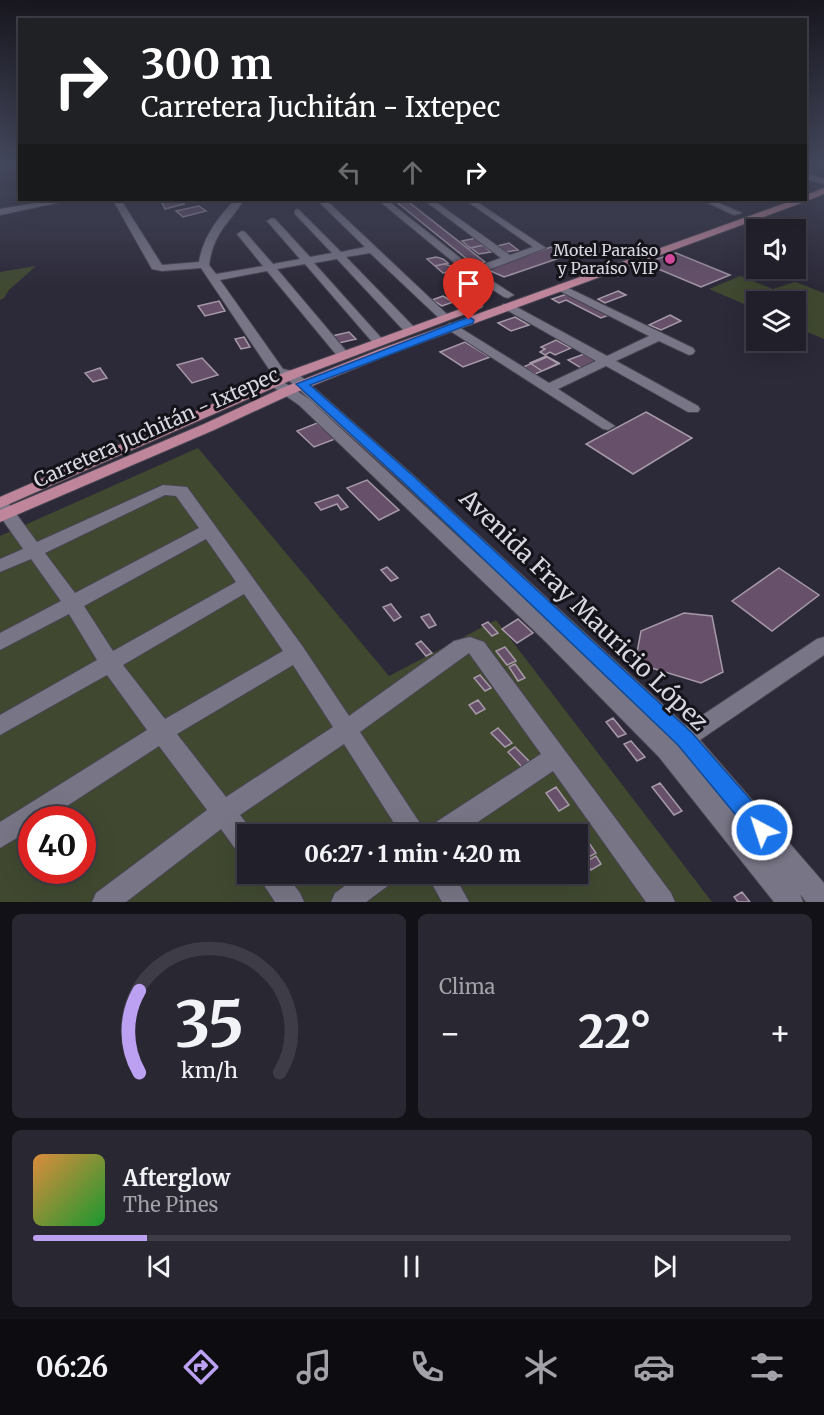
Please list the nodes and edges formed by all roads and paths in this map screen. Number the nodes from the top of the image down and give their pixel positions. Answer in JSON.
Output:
{"nodes":[{"id":1,"x":33,"y":206,"type":"edge"},
{"id":2,"x":121,"y":206,"type":"edge"},
{"id":3,"x":234,"y":206,"type":"edge"},
{"id":4,"x":328,"y":206,"type":"edge"},
{"id":5,"x":391,"y":206,"type":"edge"},
{"id":6,"x":436,"y":206,"type":"edge"},
{"id":7,"x":478,"y":206,"type":"edge"},
{"id":8,"x":720,"y":206,"type":"edge"},
{"id":9,"x":756,"y":206,"type":"edge"},
{"id":10,"x":782,"y":206,"type":"edge"},
{"id":11,"x":0,"y":212,"type":"edge"},
{"id":12,"x":298,"y":212,"type":"dead end"},
{"id":13,"x":737,"y":213,"type":"junction"},
{"id":14,"x":272,"y":221,"type":"dead end"},
{"id":15,"x":242,"y":234,"type":"dead end"},
{"id":16,"x":684,"y":237,"type":"junction"},
{"id":17,"x":373,"y":249,"type":"junction"},
{"id":18,"x":339,"y":255,"type":"junction"},
{"id":19,"x":509,"y":259,"type":"junction"},
{"id":20,"x":307,"y":261,"type":"junction"},
{"id":21,"x":204,"y":265,"type":"junction"},
{"id":22,"x":271,"y":267,"type":"junction"},
{"id":23,"x":472,"y":272,"type":"junction"},
{"id":24,"x":212,"y":278,"type":"junction"},
{"id":25,"x":560,"y":287,"type":"junction"},
{"id":26,"x":508,"y":301,"type":"junction"},
{"id":27,"x":448,"y":322,"type":"junction"},
{"id":28,"x":410,"y":330,"type":"junction"},
{"id":29,"x":659,"y":336,"type":"junction"},
{"id":30,"x":378,"y":341,"type":"junction"},
{"id":31,"x":689,"y":351,"type":"dead end"},
{"id":32,"x":343,"y":355,"type":"junction"},
{"id":33,"x":606,"y":361,"type":"junction"},
{"id":34,"x":287,"y":381,"type":"junction"},
{"id":35,"x":547,"y":388,"type":"junction"},
{"id":36,"x":693,"y":409,"type":"dead end"},
{"id":37,"x":609,"y":426,"type":"dead end"},
{"id":38,"x":2,"y":509,"type":"edge"},
{"id":39,"x":209,"y":530,"type":"junction"},
{"id":40,"x":34,"y":551,"type":"junction"},
{"id":41,"x":0,"y":567,"type":"edge"},
{"id":42,"x":247,"y":584,"type":"junction"},
{"id":43,"x":73,"y":604,"type":"junction"},
{"id":44,"x":0,"y":642,"type":"edge"},
{"id":45,"x":824,"y":645,"type":"edge"},
{"id":46,"x":296,"y":653,"type":"junction"},
{"id":47,"x":110,"y":664,"type":"junction"},
{"id":48,"x":0,"y":726,"type":"edge"},
{"id":49,"x":348,"y":729,"type":"junction"},
{"id":50,"x":162,"y":732,"type":"junction"},
{"id":51,"x":685,"y":739,"type":"junction"},
{"id":52,"x":667,"y":750,"type":"junction"},
{"id":53,"x":556,"y":757,"type":"junction"},
{"id":54,"x":223,"y":813,"type":"junction"},
{"id":55,"x":409,"y":824,"type":"edge"},
{"id":56,"x":454,"y":824,"type":"edge"},
{"id":57,"x":237,"y":831,"type":"edge"},
{"id":58,"x":0,"y":836,"type":"edge"},
{"id":59,"x":277,"y":884,"type":"edge"},
{"id":60,"x":369,"y":884,"type":"edge"},
{"id":61,"x":445,"y":884,"type":"edge"},
{"id":62,"x":105,"y":902,"type":"edge"},
{"id":63,"x":291,"y":902,"type":"edge"},
{"id":64,"x":344,"y":902,"type":"edge"},
{"id":65,"x":456,"y":902,"type":"edge"},
{"id":66,"x":662,"y":902,"type":"edge"},
{"id":67,"x":789,"y":902,"type":"edge"},
{"id":68,"x":823,"y":902,"type":"edge"}],
"edges":[{"from":1,"to":11,"type":"street"},
{"from":2,"to":21,"type":"street"},
{"from":3,"to":21,"type":"street"},
{"from":4,"to":17,"type":"street"},
{"from":5,"to":23,"type":"street"},
{"from":6,"to":19,"type":"street"},
{"from":7,"to":19,"type":"street"},
{"from":8,"to":13,"type":"street"},
{"from":9,"to":13,"type":"main road","name":"Carretera Juchitán - Ixtepec"},
{"from":10,"to":16,"type":"main road","name":"Carretera Juchitán - Ixtepec"},
{"from":12,"to":18,"type":"street"},
{"from":13,"to":16,"type":"main road","name":"Carretera Juchitán - Ixtepec"},
{"from":14,"to":20,"type":"street"},
{"from":15,"to":22,"type":"street"},
{"from":16,"to":25,"type":"main road","name":"Carretera Juchitán - Ixtepec"},
{"from":16,"to":26,"type":"main road","name":"Carretera Juchitán - Ixtepec"},
{"from":17,"to":18,"type":"street"},
{"from":17,"to":27,"type":"street"},
{"from":18,"to":20,"type":"street"},
{"from":18,"to":28,"type":"street"},
{"from":19,"to":23,"type":"street"},
{"from":20,"to":22,"type":"street"},
{"from":20,"to":30,"type":"street"},
{"from":21,"to":24,"type":"street"},
{"from":22,"to":24,"type":"street"},
{"from":22,"to":32,"type":"street"},
{"from":23,"to":26,"type":"street"},
{"from":24,"to":34,"type":"street"},
{"from":25,"to":26,"type":"main road","name":"Carretera Juchitán - Ixtepec"},
{"from":25,"to":29,"type":"street"},
{"from":26,"to":27,"type":"main road","name":"Carretera Juchitán - Ixtepec"},
{"from":26,"to":33,"type":"street"},
{"from":27,"to":28,"type":"main road","name":"Carretera Juchitán - Ixtepec"},
{"from":27,"to":34,"type":"main road","name":"Carretera Juchitán - Ixtepec"},
{"from":27,"to":35,"type":"street"},
{"from":28,"to":30,"type":"main road","name":"Carretera Juchitán - Ixtepec"},
{"from":29,"to":31,"type":"street"},
{"from":29,"to":33,"type":"street"},
{"from":30,"to":32,"type":"main road","name":"Carretera Juchitán - Ixtepec"},
{"from":32,"to":34,"type":"main road","name":"Carretera Juchitán - Ixtepec"},
{"from":33,"to":35,"type":"street"},
{"from":33,"to":36,"type":"street"},
{"from":34,"to":38,"type":"main road","name":"Carretera Juchitán - Ixtepec"},
{"from":34,"to":51,"type":"street","name":"Avenida Fray Mauricio López"},
{"from":34,"to":52,"type":"street","name":"Avenida Fray Mauricio López"},
{"from":35,"to":37,"type":"street"},
{"from":38,"to":40,"type":"street"},
{"from":39,"to":40,"type":"street"},
{"from":39,"to":42,"type":"street"},
{"from":39,"to":43,"type":"street"},
{"from":40,"to":41,"type":"street"},
{"from":40,"to":43,"type":"street"},
{"from":42,"to":46,"type":"street"},
{"from":42,"to":47,"type":"street"},
{"from":43,"to":44,"type":"street"},
{"from":43,"to":47,"type":"street"},
{"from":45,"to":51,"type":"street"},
{"from":46,"to":49,"type":"street"},
{"from":46,"to":50,"type":"street"},
{"from":47,"to":48,"type":"street"},
{"from":47,"to":50,"type":"street"},
{"from":49,"to":53,"type":"street"},
{"from":49,"to":54,"type":"street"},
{"from":49,"to":55,"type":"street"},
{"from":50,"to":54,"type":"street"},
{"from":50,"to":58,"type":"street"},
{"from":51,"to":52,"type":"street"},
{"from":51,"to":68,"type":"street","name":"Avenida Fray Mauricio López"},
{"from":52,"to":67,"type":"street","name":"Avenida Fray Mauricio López"},
{"from":53,"to":56,"type":"street"},
{"from":53,"to":66,"type":"street"},
{"from":54,"to":57,"type":"street"},
{"from":54,"to":62,"type":"street"},
{"from":59,"to":63,"type":"street"},
{"from":60,"to":64,"type":"street"},
{"from":61,"to":65,"type":"street"}]}
